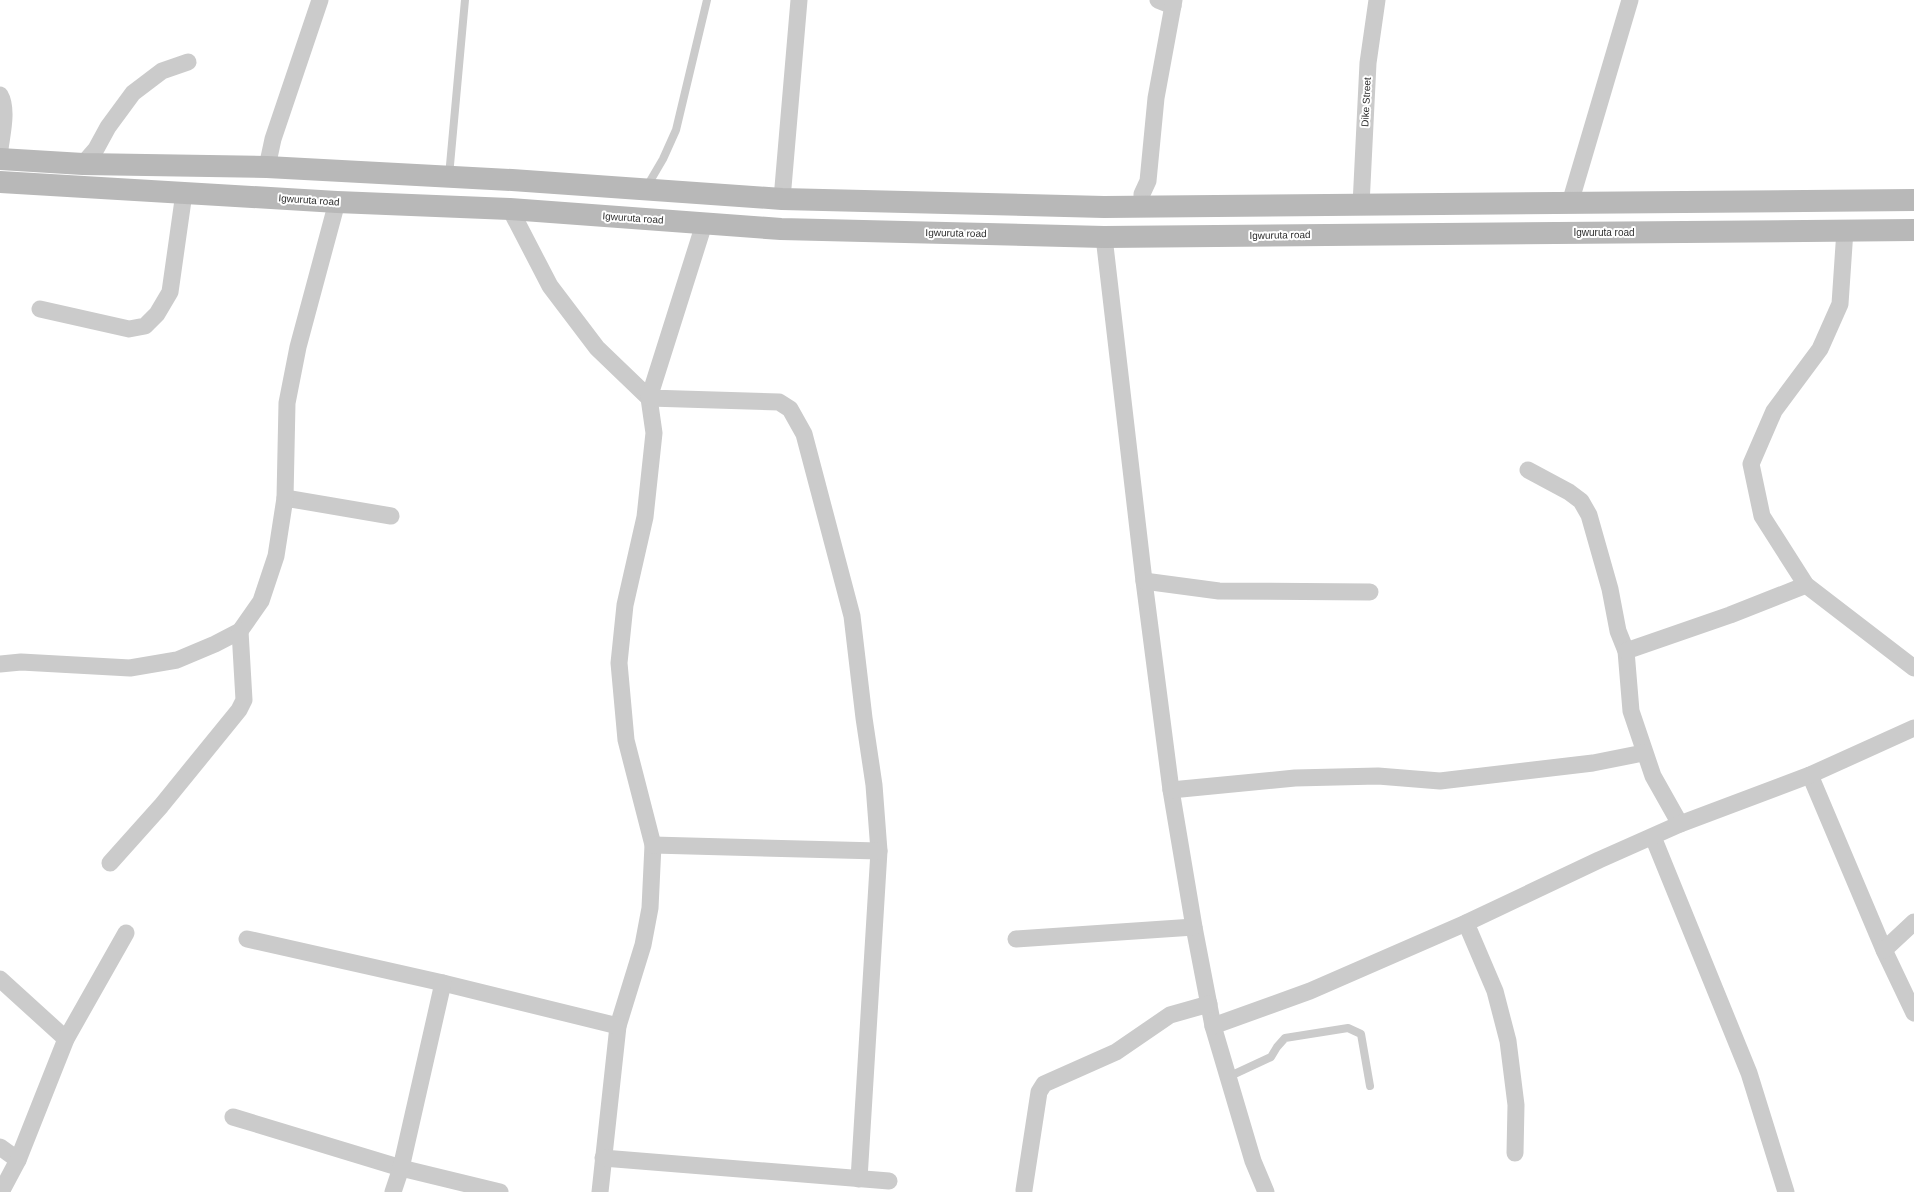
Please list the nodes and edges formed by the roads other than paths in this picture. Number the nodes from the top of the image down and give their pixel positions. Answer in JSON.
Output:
{"nodes":[{"id":1,"x":320,"y":0,"type":"edge"},
{"id":2,"x":465,"y":0,"type":"edge"},
{"id":3,"x":707,"y":0,"type":"edge"},
{"id":4,"x":799,"y":0,"type":"edge"},
{"id":5,"x":1378,"y":0,"type":"edge"},
{"id":6,"x":1630,"y":0,"type":"edge"},
{"id":7,"x":1168,"y":2,"type":"edge"},
{"id":8,"x":188,"y":62,"type":"dead end"},
{"id":9,"x":0,"y":95,"type":"edge"},
{"id":10,"x":0,"y":149,"type":"edge"},
{"id":11,"x":0,"y":159,"type":"edge"},
{"id":12,"x":83,"y":164,"type":"junction"},
{"id":13,"x":267,"y":167,"type":"junction"},
{"id":14,"x":449,"y":177,"type":"junction"},
{"id":15,"x":0,"y":182,"type":"edge"},
{"id":16,"x":644,"y":190,"type":"junction"},
{"id":17,"x":184,"y":193,"type":"junction"},
{"id":18,"x":782,"y":199,"type":"junction"},
{"id":19,"x":1914,"y":200,"type":"edge"},
{"id":20,"x":337,"y":202,"type":"junction"},
{"id":21,"x":1570,"y":203,"type":"junction"},
{"id":22,"x":1361,"y":205,"type":"junction"},
{"id":23,"x":1142,"y":207,"type":"junction"},
{"id":24,"x":510,"y":209,"type":"junction"},
{"id":25,"x":704,"y":224,"type":"junction"},
{"id":26,"x":1845,"y":230,"type":"junction"},
{"id":27,"x":1914,"y":230,"type":"edge"},
{"id":28,"x":1104,"y":237,"type":"junction"},
{"id":29,"x":40,"y":309,"type":"dead end"},
{"id":30,"x":649,"y":398,"type":"junction"},
{"id":31,"x":1528,"y":470,"type":"dead end"},
{"id":32,"x":285,"y":498,"type":"junction"},
{"id":33,"x":391,"y":516,"type":"dead end"},
{"id":34,"x":1144,"y":581,"type":"junction"},
{"id":35,"x":1806,"y":585,"type":"junction"},
{"id":36,"x":1370,"y":592,"type":"dead end"},
{"id":37,"x":240,"y":631,"type":"junction"},
{"id":38,"x":1626,"y":651,"type":"junction"},
{"id":39,"x":0,"y":664,"type":"edge"},
{"id":40,"x":1914,"y":668,"type":"edge"},
{"id":41,"x":1914,"y":728,"type":"edge"},
{"id":42,"x":1644,"y":753,"type":"junction"},
{"id":43,"x":1810,"y":775,"type":"junction"},
{"id":44,"x":1171,"y":790,"type":"junction"},
{"id":45,"x":1680,"y":824,"type":"junction"},
{"id":46,"x":1653,"y":837,"type":"junction"},
{"id":47,"x":653,"y":845,"type":"junction"},
{"id":48,"x":879,"y":851,"type":"junction"},
{"id":49,"x":110,"y":863,"type":"dead end"},
{"id":50,"x":1914,"y":922,"type":"edge"},
{"id":51,"x":1466,"y":923,"type":"junction"},
{"id":52,"x":1194,"y":927,"type":"junction"},
{"id":53,"x":126,"y":933,"type":"dead end"},
{"id":54,"x":247,"y":939,"type":"dead end"},
{"id":55,"x":1016,"y":939,"type":"dead end"},
{"id":56,"x":1884,"y":950,"type":"junction"},
{"id":57,"x":0,"y":979,"type":"edge"},
{"id":58,"x":442,"y":983,"type":"junction"},
{"id":59,"x":1209,"y":1004,"type":"junction"},
{"id":60,"x":1914,"y":1013,"type":"edge"},
{"id":61,"x":618,"y":1026,"type":"junction"},
{"id":62,"x":1213,"y":1026,"type":"junction"},
{"id":63,"x":66,"y":1039,"type":"junction"},
{"id":64,"x":1228,"y":1077,"type":"junction"},
{"id":65,"x":1370,"y":1086,"type":"dead end"},
{"id":66,"x":233,"y":1117,"type":"dead end"},
{"id":67,"x":0,"y":1147,"type":"edge"},
{"id":68,"x":1515,"y":1153,"type":"dead end"},
{"id":69,"x":603,"y":1158,"type":"junction"},
{"id":70,"x":18,"y":1160,"type":"junction"},
{"id":71,"x":401,"y":1168,"type":"junction"},
{"id":72,"x":859,"y":1179,"type":"junction"},
{"id":73,"x":889,"y":1181,"type":"dead end"},
{"id":74,"x":1024,"y":1190,"type":"dead end"},
{"id":75,"x":1,"y":1192,"type":"edge"},
{"id":76,"x":393,"y":1192,"type":"edge"},
{"id":77,"x":500,"y":1192,"type":"edge"},
{"id":78,"x":600,"y":1192,"type":"edge"},
{"id":79,"x":1266,"y":1192,"type":"edge"},
{"id":80,"x":1786,"y":1192,"type":"edge"}],
"edges":[{"from":1,"to":13,"type":"street"},
{"from":2,"to":14,"type":"lane"},
{"from":3,"to":16,"type":"lane"},
{"from":4,"to":18,"type":"street"},
{"from":5,"to":22,"type":"street","name":"Dike Street"},
{"from":6,"to":21,"type":"street"},
{"from":7,"to":23,"type":"street"},
{"from":8,"to":12,"type":"street"},
{"from":9,"to":10,"type":"street"},
{"from":11,"to":12,"type":"main road"},
{"from":12,"to":13,"type":"main road"},
{"from":13,"to":14,"type":"main road"},
{"from":14,"to":16,"type":"main road"},
{"from":15,"to":17,"type":"main road","name":"Igwuruta road"},
{"from":16,"to":18,"type":"main road"},
{"from":17,"to":20,"type":"main road","name":"Igwuruta road"},
{"from":17,"to":29,"type":"street"},
{"from":18,"to":23,"type":"main road"},
{"from":19,"to":21,"type":"main road"},
{"from":20,"to":24,"type":"main road","name":"Igwuruta road"},
{"from":20,"to":32,"type":"street"},
{"from":21,"to":22,"type":"main road"},
{"from":22,"to":23,"type":"main road"},
{"from":24,"to":25,"type":"main road","name":"Igwuruta road"},
{"from":24,"to":30,"type":"street"},
{"from":25,"to":28,"type":"main road","name":"Igwuruta road"},
{"from":25,"to":30,"type":"street"},
{"from":26,"to":27,"type":"main road","name":"Igwuruta road"},
{"from":26,"to":28,"type":"main road","name":"Igwuruta road"},
{"from":26,"to":35,"type":"street"},
{"from":28,"to":34,"type":"street"},
{"from":30,"to":47,"type":"street"},
{"from":30,"to":48,"type":"street"},
{"from":31,"to":38,"type":"street"},
{"from":32,"to":33,"type":"street"},
{"from":32,"to":37,"type":"street"},
{"from":34,"to":36,"type":"street"},
{"from":34,"to":44,"type":"street"},
{"from":35,"to":38,"type":"street"},
{"from":35,"to":40,"type":"street"},
{"from":37,"to":39,"type":"street"},
{"from":37,"to":49,"type":"street"},
{"from":38,"to":42,"type":"street"},
{"from":41,"to":43,"type":"street"},
{"from":42,"to":44,"type":"street"},
{"from":42,"to":45,"type":"street"},
{"from":43,"to":45,"type":"street"},
{"from":43,"to":56,"type":"street"},
{"from":44,"to":52,"type":"street"},
{"from":45,"to":46,"type":"street"},
{"from":46,"to":51,"type":"street"},
{"from":46,"to":80,"type":"street"},
{"from":47,"to":48,"type":"street"},
{"from":47,"to":61,"type":"street"},
{"from":48,"to":72,"type":"street"},
{"from":50,"to":56,"type":"street"},
{"from":51,"to":62,"type":"street"},
{"from":51,"to":68,"type":"street"},
{"from":52,"to":55,"type":"street"},
{"from":52,"to":59,"type":"street"},
{"from":53,"to":63,"type":"street"},
{"from":54,"to":58,"type":"street"},
{"from":56,"to":60,"type":"street"},
{"from":57,"to":63,"type":"street"},
{"from":58,"to":61,"type":"street"},
{"from":58,"to":71,"type":"street"},
{"from":59,"to":62,"type":"street"},
{"from":59,"to":74,"type":"street"},
{"from":61,"to":69,"type":"street"},
{"from":62,"to":64,"type":"street"},
{"from":63,"to":70,"type":"street"},
{"from":64,"to":65,"type":"lane"},
{"from":64,"to":79,"type":"street"},
{"from":66,"to":71,"type":"street"},
{"from":67,"to":70,"type":"street"},
{"from":69,"to":72,"type":"street"},
{"from":69,"to":78,"type":"street"},
{"from":70,"to":75,"type":"street"},
{"from":71,"to":76,"type":"street"},
{"from":71,"to":77,"type":"street"},
{"from":72,"to":73,"type":"street"}]}
